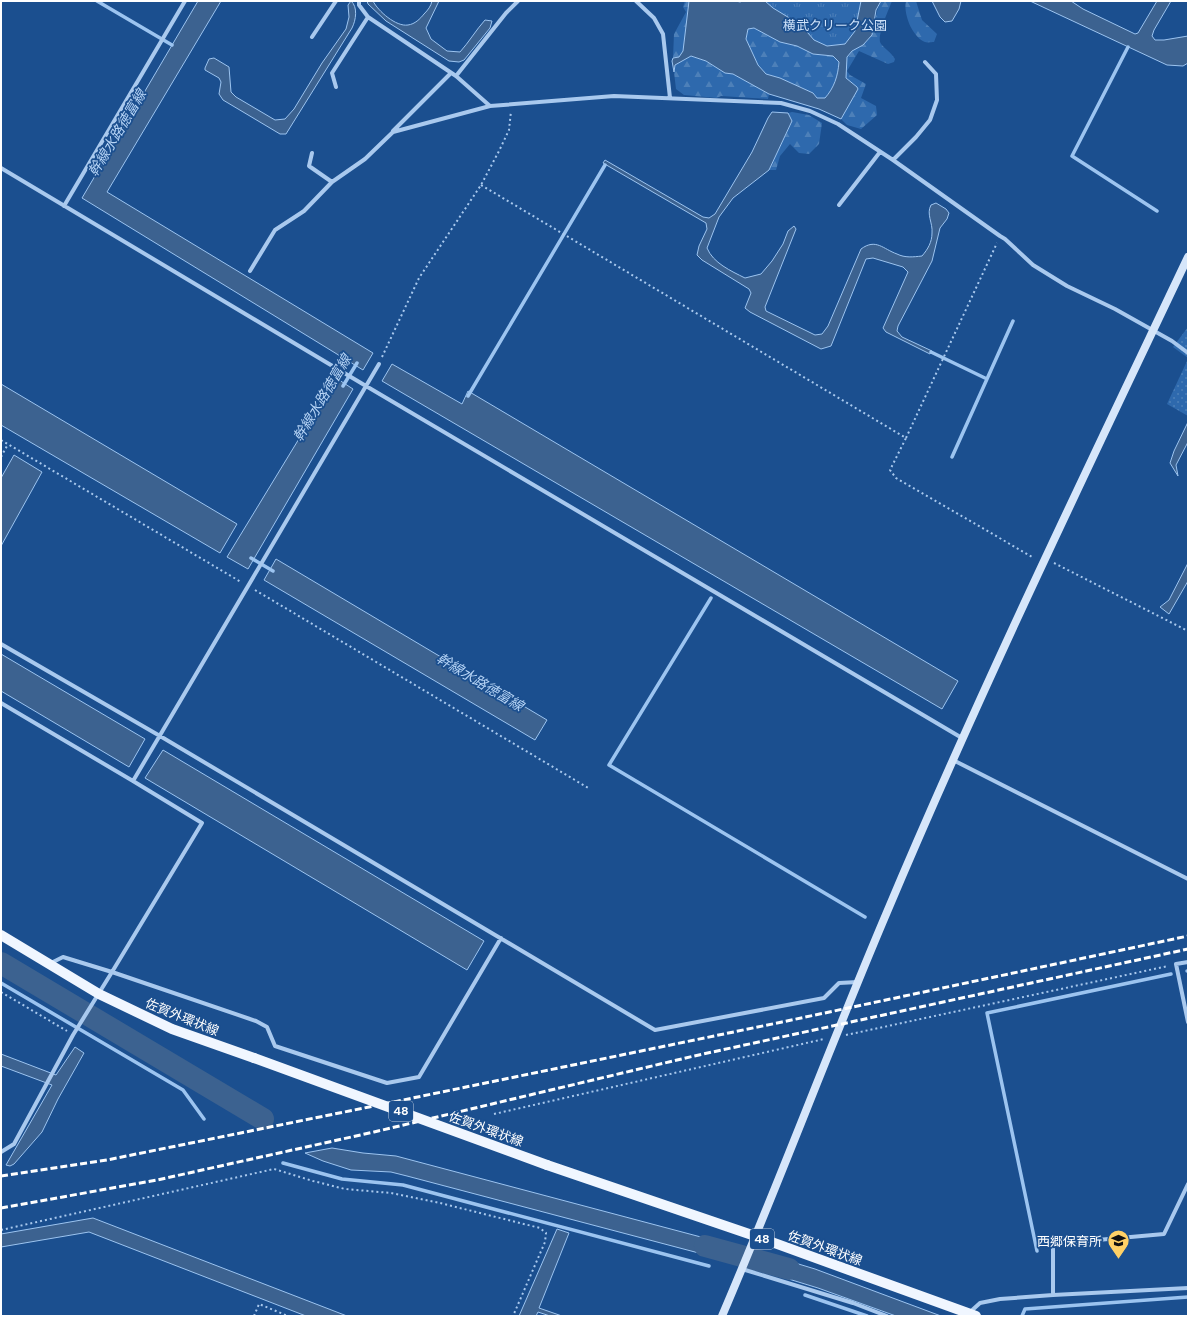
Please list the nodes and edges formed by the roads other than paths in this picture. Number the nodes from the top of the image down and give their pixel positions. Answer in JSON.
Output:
{"nodes":[{"id":1,"x":185,"y":1,"type":"edge"},
{"id":2,"x":336,"y":1,"type":"edge"},
{"id":3,"x":359,"y":1,"type":"edge"},
{"id":4,"x":518,"y":1,"type":"edge"},
{"id":5,"x":636,"y":1,"type":"edge"},
{"id":6,"x":368,"y":17,"type":"junction"},
{"id":7,"x":312,"y":37,"type":"dead end"},
{"id":8,"x":925,"y":62,"type":"dead end"},
{"id":9,"x":451,"y":73,"type":"junction"},
{"id":10,"x":456,"y":76,"type":"junction"},
{"id":11,"x":336,"y":87,"type":"dead end"},
{"id":12,"x":670,"y":98,"type":"junction"},
{"id":13,"x":490,"y":106,"type":"junction"},
{"id":14,"x":393,"y":132,"type":"junction"},
{"id":15,"x":880,"y":152,"type":"junction"},
{"id":16,"x":312,"y":153,"type":"dead end"},
{"id":17,"x":893,"y":160,"type":"junction"},
{"id":18,"x":1,"y":168,"type":"edge"},
{"id":19,"x":332,"y":182,"type":"junction"},
{"id":20,"x":839,"y":205,"type":"dead end"},
{"id":21,"x":64,"y":206,"type":"junction"},
{"id":22,"x":1188,"y":257,"type":"edge"},
{"id":23,"x":250,"y":270,"type":"dead end"},
{"id":24,"x":1153,"y":330,"type":"junction"},
{"id":25,"x":1188,"y":353,"type":"edge"},
{"id":26,"x":379,"y":364,"type":"road end"},
{"id":27,"x":366,"y":386,"type":"junction"},
{"id":28,"x":1,"y":644,"type":"edge"},
{"id":29,"x":1,"y":703,"type":"edge"},
{"id":30,"x":160,"y":736,"type":"junction"},
{"id":31,"x":962,"y":738,"type":"junction"},
{"id":32,"x":953,"y":760,"type":"junction"},
{"id":33,"x":133,"y":781,"type":"junction"},
{"id":34,"x":1188,"y":879,"type":"edge"},
{"id":35,"x":1,"y":935,"type":"edge"},
{"id":36,"x":500,"y":938,"type":"junction"},
{"id":37,"x":1188,"y":962,"type":"edge"},
{"id":38,"x":48,"y":964,"type":"junction"},
{"id":39,"x":112,"y":972,"type":"junction"},
{"id":40,"x":858,"y":982,"type":"junction"},
{"id":41,"x":99,"y":994,"type":"junction"},
{"id":42,"x":1188,"y":1022,"type":"edge"},
{"id":43,"x":1,"y":1152,"type":"edge"},
{"id":44,"x":1188,"y":1184,"type":"edge"},
{"id":45,"x":755,"y":1236,"type":"junction"},
{"id":46,"x":742,"y":1269,"type":"junction"},
{"id":47,"x":1188,"y":1288,"type":"edge"},
{"id":48,"x":1053,"y":1294,"type":"junction"},
{"id":49,"x":973,"y":1315,"type":"edge"},
{"id":50,"x":722,"y":1316,"type":"edge"},
{"id":51,"x":887,"y":1316,"type":"edge"}],
"edges":[{"from":1,"to":21,"type":"street"},
{"from":2,"to":7,"type":"street"},
{"from":3,"to":6,"type":"street"},
{"from":4,"to":10,"type":"street"},
{"from":5,"to":12,"type":"street"},
{"from":6,"to":9,"type":"street"},
{"from":6,"to":11,"type":"street"},
{"from":8,"to":17,"type":"street"},
{"from":9,"to":10,"type":"street"},
{"from":9,"to":14,"type":"street"},
{"from":10,"to":13,"type":"street"},
{"from":12,"to":13,"type":"street"},
{"from":12,"to":15,"type":"street"},
{"from":13,"to":14,"type":"street"},
{"from":14,"to":19,"type":"street"},
{"from":15,"to":17,"type":"street"},
{"from":15,"to":20,"type":"street"},
{"from":16,"to":19,"type":"street"},
{"from":17,"to":24,"type":"street"},
{"from":18,"to":21,"type":"street"},
{"from":19,"to":23,"type":"street"},
{"from":21,"to":27,"type":"street"},
{"from":22,"to":24,"type":"street"},
{"from":24,"to":25,"type":"street"},
{"from":24,"to":31,"type":"street"},
{"from":26,"to":27,"type":"street"},
{"from":27,"to":30,"type":"street"},
{"from":27,"to":31,"type":"street"},
{"from":28,"to":30,"type":"street"},
{"from":29,"to":33,"type":"street"},
{"from":30,"to":33,"type":"street"},
{"from":30,"to":36,"type":"street"},
{"from":31,"to":32,"type":"street"},
{"from":32,"to":34,"type":"street"},
{"from":32,"to":40,"type":"street"},
{"from":33,"to":39,"type":"street"},
{"from":35,"to":38,"type":"main road","name":"佐賀外環状線","number":"48"},
{"from":36,"to":39,"type":"street"},
{"from":36,"to":40,"type":"street"},
{"from":37,"to":42,"type":"street"},
{"from":38,"to":39,"type":"street"},
{"from":38,"to":41,"type":"main road","name":"佐賀外環状線","number":"48"},
{"from":39,"to":41,"type":"street"},
{"from":40,"to":45,"type":"street"},
{"from":41,"to":43,"type":"street"},
{"from":41,"to":45,"type":"main road","name":"佐賀外環状線","number":"48","bridge":true},
{"from":44,"to":48,"type":"street"},
{"from":45,"to":46,"type":"street"},
{"from":45,"to":49,"type":"main road","name":"佐賀外環状線","number":"48"},
{"from":46,"to":50,"type":"street"},
{"from":46,"to":51,"type":"street"},
{"from":47,"to":48,"type":"street"},
{"from":48,"to":49,"type":"street"}]}
